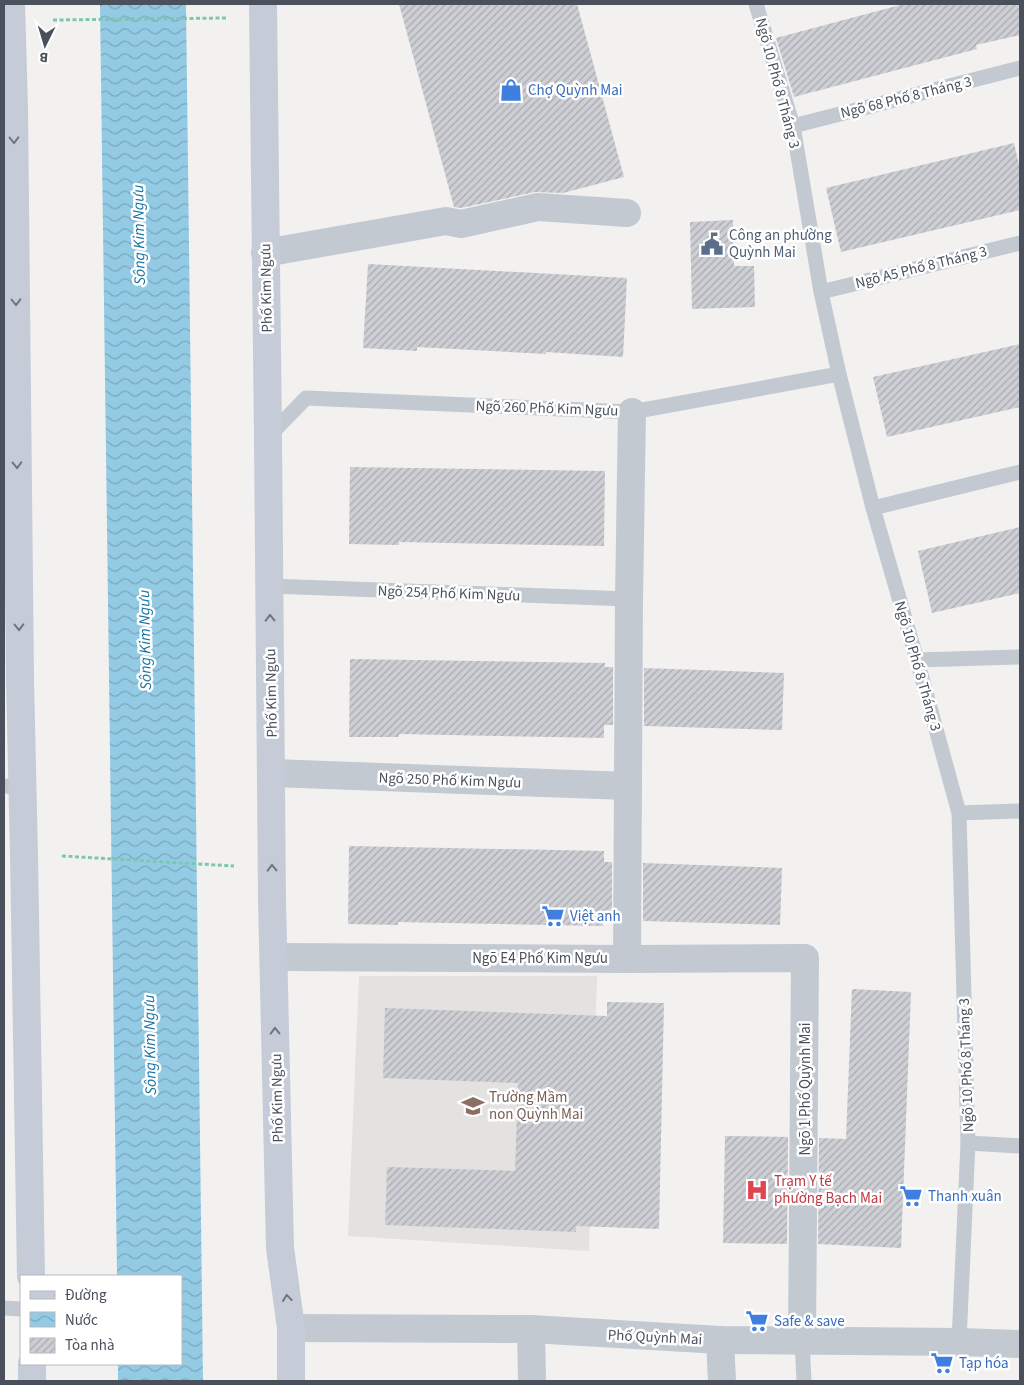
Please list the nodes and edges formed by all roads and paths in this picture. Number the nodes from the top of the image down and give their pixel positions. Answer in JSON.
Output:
{"nodes":[{"id":1,"x":11,"y":4,"type":"edge"},
{"id":2,"x":263,"y":4,"type":"edge"},
{"id":3,"x":756,"y":4,"type":"edge"},
{"id":4,"x":226,"y":18,"type":"dead end"},
{"id":5,"x":54,"y":20,"type":"dead end"},
{"id":6,"x":1020,"y":68,"type":"edge"},
{"id":7,"x":9,"y":110,"type":"edge"},
{"id":8,"x":793,"y":126,"type":"junction"},
{"id":9,"x":627,"y":213,"type":"dead end"},
{"id":10,"x":1020,"y":242,"type":"edge"},
{"id":11,"x":265,"y":253,"type":"junction"},
{"id":12,"x":821,"y":292,"type":"junction"},
{"id":13,"x":838,"y":374,"type":"junction"},
{"id":14,"x":632,"y":412,"type":"junction"},
{"id":15,"x":268,"y":437,"type":"junction"},
{"id":16,"x":1020,"y":472,"type":"edge"},
{"id":17,"x":873,"y":508,"type":"junction"},
{"id":18,"x":270,"y":586,"type":"junction"},
{"id":19,"x":629,"y":599,"type":"junction"},
{"id":20,"x":1020,"y":657,"type":"edge"},
{"id":21,"x":917,"y":660,"type":"junction"},
{"id":22,"x":12,"y":679,"type":"edge"},
{"id":23,"x":272,"y":773,"type":"junction"},
{"id":24,"x":628,"y":786,"type":"junction"},
{"id":25,"x":13,"y":787,"type":"edge"},
{"id":26,"x":1020,"y":810,"type":"edge"},
{"id":27,"x":959,"y":814,"type":"junction"},
{"id":28,"x":62,"y":856,"type":"dead end"},
{"id":29,"x":234,"y":866,"type":"dead end"},
{"id":30,"x":274,"y":957,"type":"junction"},
{"id":31,"x":806,"y":958,"type":"joint"},
{"id":32,"x":627,"y":959,"type":"junction"},
{"id":33,"x":968,"y":1144,"type":"junction"},
{"id":34,"x":1020,"y":1146,"type":"edge"},
{"id":35,"x":31,"y":1275,"type":"edge"},
{"id":36,"x":4,"y":1308,"type":"edge"},
{"id":37,"x":20,"y":1309,"type":"edge"},
{"id":38,"x":291,"y":1328,"type":"junction"},
{"id":39,"x":531,"y":1330,"type":"junction"},
{"id":40,"x":720,"y":1340,"type":"junction"},
{"id":41,"x":802,"y":1340,"type":"junction"},
{"id":42,"x":958,"y":1342,"type":"junction"},
{"id":43,"x":1020,"y":1344,"type":"edge"},
{"id":44,"x":32,"y":1365,"type":"edge"},
{"id":45,"x":32,"y":1381,"type":"edge"},
{"id":46,"x":291,"y":1381,"type":"edge"},
{"id":47,"x":532,"y":1381,"type":"edge"},
{"id":48,"x":722,"y":1381,"type":"edge"},
{"id":49,"x":804,"y":1381,"type":"edge"}],
"edges":[{"from":1,"to":7,"type":"main road"},
{"from":2,"to":11,"type":"main road","name":"Phố Kim Ngưu"},
{"from":3,"to":8,"type":"lane","name":"Ngõ 10 Phố 8 Tháng 3"},
{"from":4,"to":5,"type":"path"},
{"from":6,"to":8,"type":"lane","name":"Ngõ 68 Phố 8 Tháng 3"},
{"from":7,"to":22,"type":"main road","one_way":true},
{"from":8,"to":12,"type":"lane","name":"Ngõ 10 Phố 8 Tháng 3"},
{"from":9,"to":11,"type":"street"},
{"from":10,"to":12,"type":"lane","name":"Ngõ A5 Phố 8 Tháng 3"},
{"from":11,"to":15,"type":"main road","name":"Phố Kim Ngưu"},
{"from":12,"to":13,"type":"lane","name":"Ngõ 10 Phố 8 Tháng 3"},
{"from":13,"to":14,"type":"lane","name":"Ngõ 260 Phố Kim Ngưu"},
{"from":13,"to":17,"type":"lane","name":"Ngõ 10 Phố 8 Tháng 3"},
{"from":14,"to":15,"type":"lane","name":"Ngõ 260 Phố Kim Ngưu"},
{"from":14,"to":19,"type":"street"},
{"from":15,"to":18,"type":"main road","name":"Phố Kim Ngưu"},
{"from":16,"to":17,"type":"lane"},
{"from":17,"to":21,"type":"lane","name":"Ngõ 10 Phố 8 Tháng 3"},
{"from":18,"to":19,"type":"lane","name":"Ngõ 254 Phố Kim Ngưu"},
{"from":23,"to":18,"type":"main road","name":"Phố Kim Ngưu","one_way":true},
{"from":19,"to":24,"type":"street"},
{"from":20,"to":21,"type":"lane"},
{"from":21,"to":27,"type":"lane","name":"Ngõ 10 Phố 8 Tháng 3"},
{"from":22,"to":25,"type":"main road"},
{"from":23,"to":24,"type":"street","name":"Ngõ 250 Phố Kim Ngưu"},
{"from":30,"to":23,"type":"main road","name":"Phố Kim Ngưu","one_way":true},
{"from":24,"to":32,"type":"street"},
{"from":25,"to":35,"type":"main road"},
{"from":26,"to":27,"type":"lane"},
{"from":27,"to":33,"type":"lane","name":"Ngõ 10 Phố 8 Tháng 3"},
{"from":28,"to":29,"type":"path"},
{"from":30,"to":32,"type":"street","name":"Ngõ E4 Phố Kim Ngưu"},
{"from":38,"to":30,"type":"main road","name":"Phố Kim Ngưu","one_way":true},
{"from":31,"to":32,"type":"street","name":"Ngõ E4 Phố Kim Ngưu"},
{"from":31,"to":41,"type":"street","name":"Ngõ 1 Phố Quỳnh Mai"},
{"from":33,"to":34,"type":"lane"},
{"from":33,"to":42,"type":"lane","name":"Ngõ 10 Phố 8 Tháng 3"},
{"from":36,"to":37,"type":"lane"},
{"from":38,"to":39,"type":"street","name":"Phố Quỳnh Mai"},
{"from":38,"to":46,"type":"main road","name":"Phố Kim Ngưu"},
{"from":39,"to":40,"type":"street","name":"Phố Quỳnh Mai"},
{"from":39,"to":47,"type":"street"},
{"from":40,"to":41,"type":"street","name":"Phố Quỳnh Mai"},
{"from":40,"to":48,"type":"street"},
{"from":41,"to":42,"type":"street","name":"Phố Quỳnh Mai"},
{"from":41,"to":49,"type":"lane"},
{"from":42,"to":43,"type":"street","name":"Phố Quỳnh Mai"},
{"from":44,"to":45,"type":"main road"}]}
